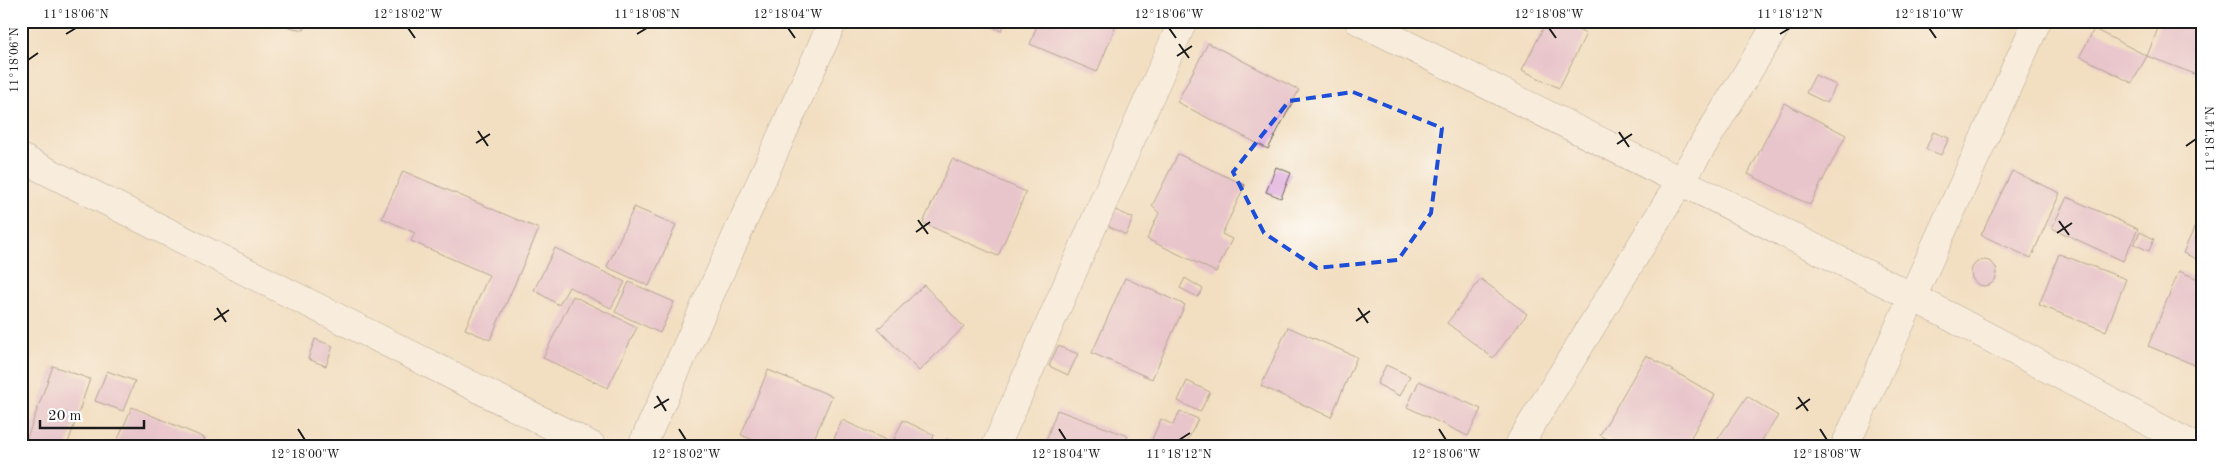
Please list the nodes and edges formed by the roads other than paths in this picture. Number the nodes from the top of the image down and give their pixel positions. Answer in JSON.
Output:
{"nodes":[{"id":1,"x":833,"y":21,"type":"edge"},
{"id":2,"x":1183,"y":21,"type":"edge"},
{"id":3,"x":1359,"y":21,"type":"edge"},
{"id":4,"x":1778,"y":21,"type":"edge"},
{"id":5,"x":2037,"y":21,"type":"edge"},
{"id":6,"x":21,"y":158,"type":"edge"},
{"id":7,"x":1680,"y":181,"type":"junction"},
{"id":8,"x":1913,"y":297,"type":"junction"},
{"id":9,"x":592,"y":446,"type":"edge"},
{"id":10,"x":642,"y":446,"type":"edge"},
{"id":11,"x":996,"y":446,"type":"edge"},
{"id":12,"x":1518,"y":446,"type":"edge"},
{"id":13,"x":1845,"y":446,"type":"edge"},
{"id":14,"x":2194,"y":446,"type":"edge"}],
"edges":[{"from":1,"to":10,"type":"street"},
{"from":2,"to":11,"type":"street"},
{"from":3,"to":7,"type":"street"},
{"from":4,"to":7,"type":"street"},
{"from":5,"to":8,"type":"street"},
{"from":6,"to":9,"type":"street"},
{"from":7,"to":8,"type":"street"},
{"from":7,"to":12,"type":"street"},
{"from":8,"to":13,"type":"street"},
{"from":8,"to":14,"type":"street"}]}
